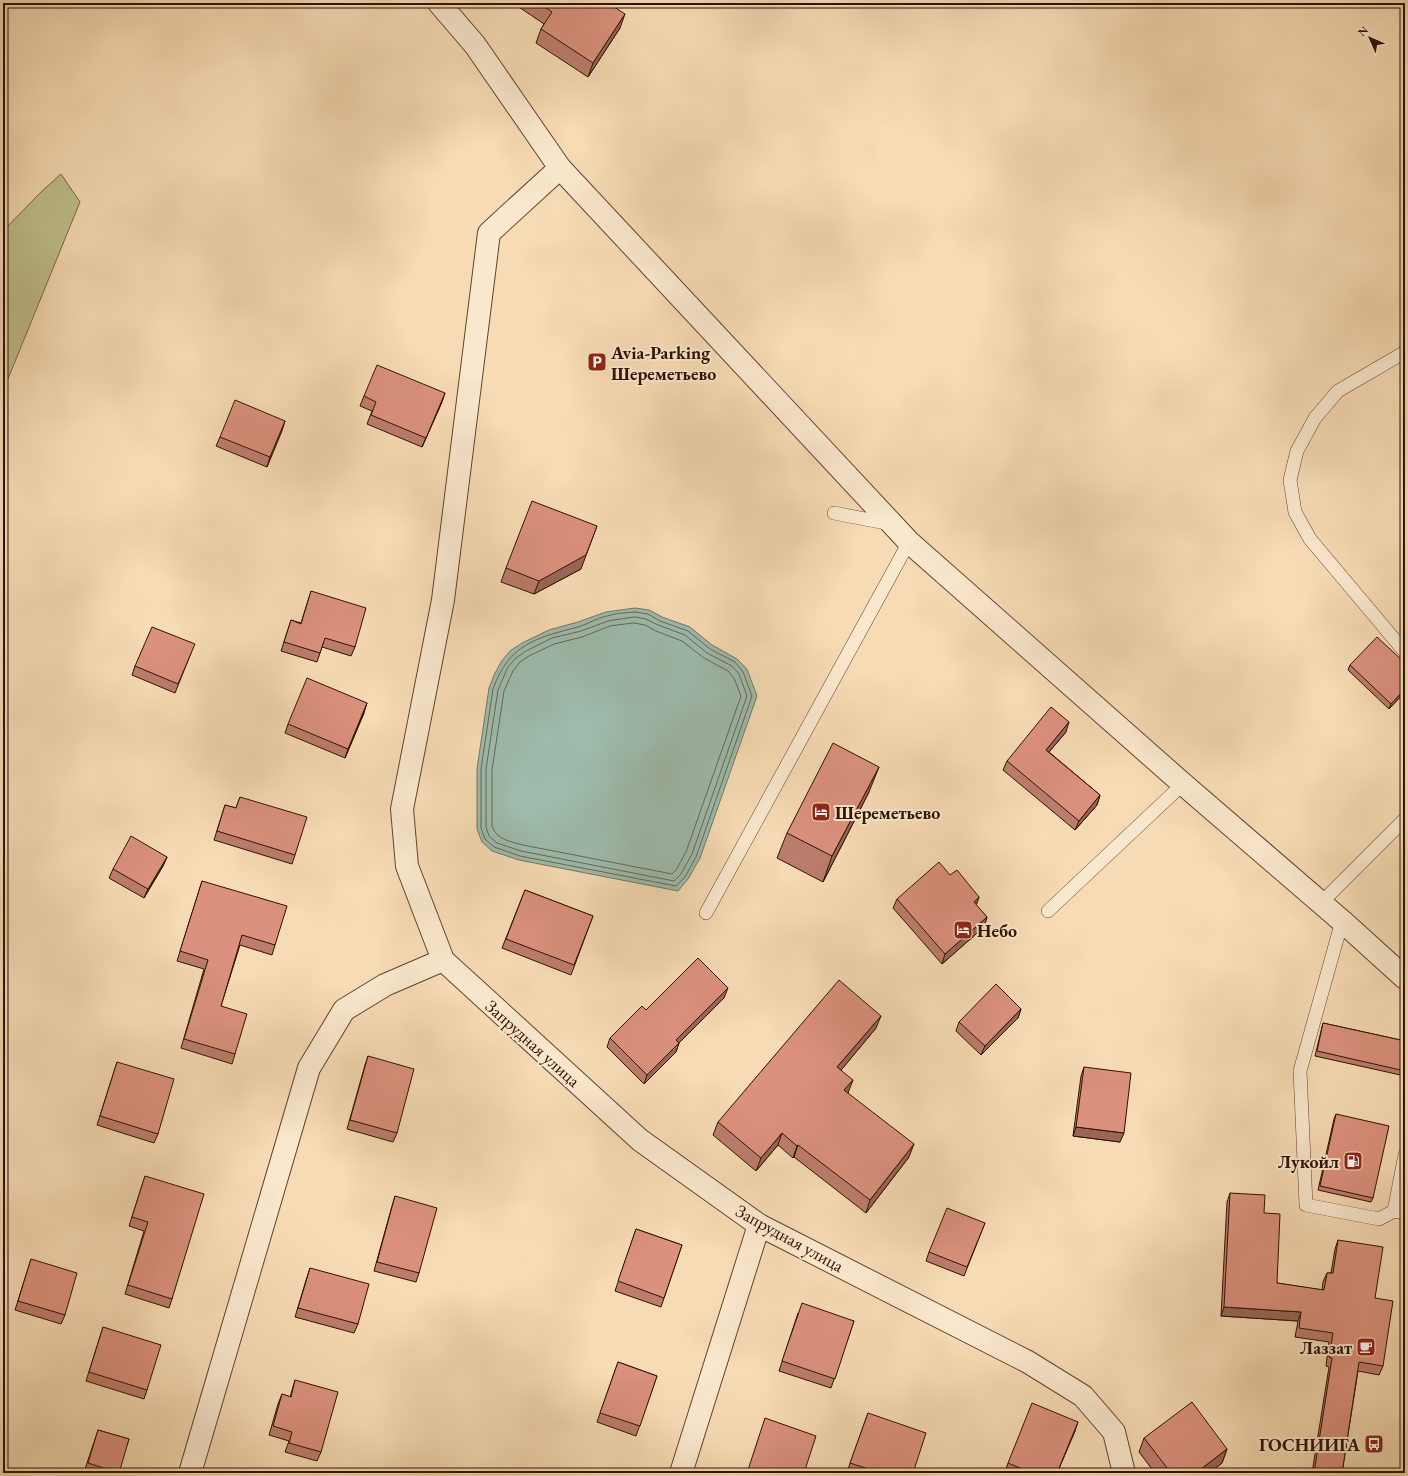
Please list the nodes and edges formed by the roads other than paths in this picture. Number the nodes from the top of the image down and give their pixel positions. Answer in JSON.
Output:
{"nodes":[{"id":1,"x":439,"y":3,"type":"edge"},
{"id":2,"x":560,"y":168,"type":"junction"},
{"id":3,"x":1405,"y":352,"type":"edge"},
{"id":4,"x":834,"y":513,"type":"dead end"},
{"id":5,"x":892,"y":524,"type":"junction"},
{"id":6,"x":909,"y":542,"type":"junction"},
{"id":7,"x":1405,"y":652,"type":"edge"},
{"id":8,"x":1183,"y":784,"type":"junction"},
{"id":9,"x":1405,"y":819,"type":"edge"},
{"id":10,"x":1321,"y":903,"type":"junction"},
{"id":11,"x":1048,"y":911,"type":"dead end"},
{"id":12,"x":706,"y":913,"type":"dead end"},
{"id":13,"x":1342,"y":921,"type":"junction"},
{"id":14,"x":442,"y":960,"type":"junction"},
{"id":15,"x":1405,"y":978,"type":"edge"},
{"id":16,"x":1405,"y":1154,"type":"edge"},
{"id":17,"x":1400,"y":1212,"type":"edge"},
{"id":18,"x":759,"y":1225,"type":"junction"},
{"id":19,"x":190,"y":1473,"type":"edge"},
{"id":20,"x":681,"y":1473,"type":"edge"},
{"id":21,"x":1124,"y":1473,"type":"edge"}],
"edges":[{"from":1,"to":2,"type":"street"},
{"from":2,"to":5,"type":"street"},
{"from":2,"to":14,"type":"street"},
{"from":3,"to":7,"type":"lane"},
{"from":4,"to":5,"type":"lane"},
{"from":5,"to":6,"type":"street"},
{"from":6,"to":8,"type":"street"},
{"from":6,"to":12,"type":"lane"},
{"from":8,"to":10,"type":"street"},
{"from":8,"to":11,"type":"lane"},
{"from":9,"to":10,"type":"lane"},
{"from":10,"to":13,"type":"street"},
{"from":13,"to":15,"type":"street"},
{"from":13,"to":17,"type":"lane"},
{"from":14,"to":18,"type":"street","name":"Запрудная улица"},
{"from":14,"to":19,"type":"street"},
{"from":16,"to":17,"type":"lane"},
{"from":18,"to":20,"type":"street"},
{"from":18,"to":21,"type":"street","name":"Запрудная улица"}]}
